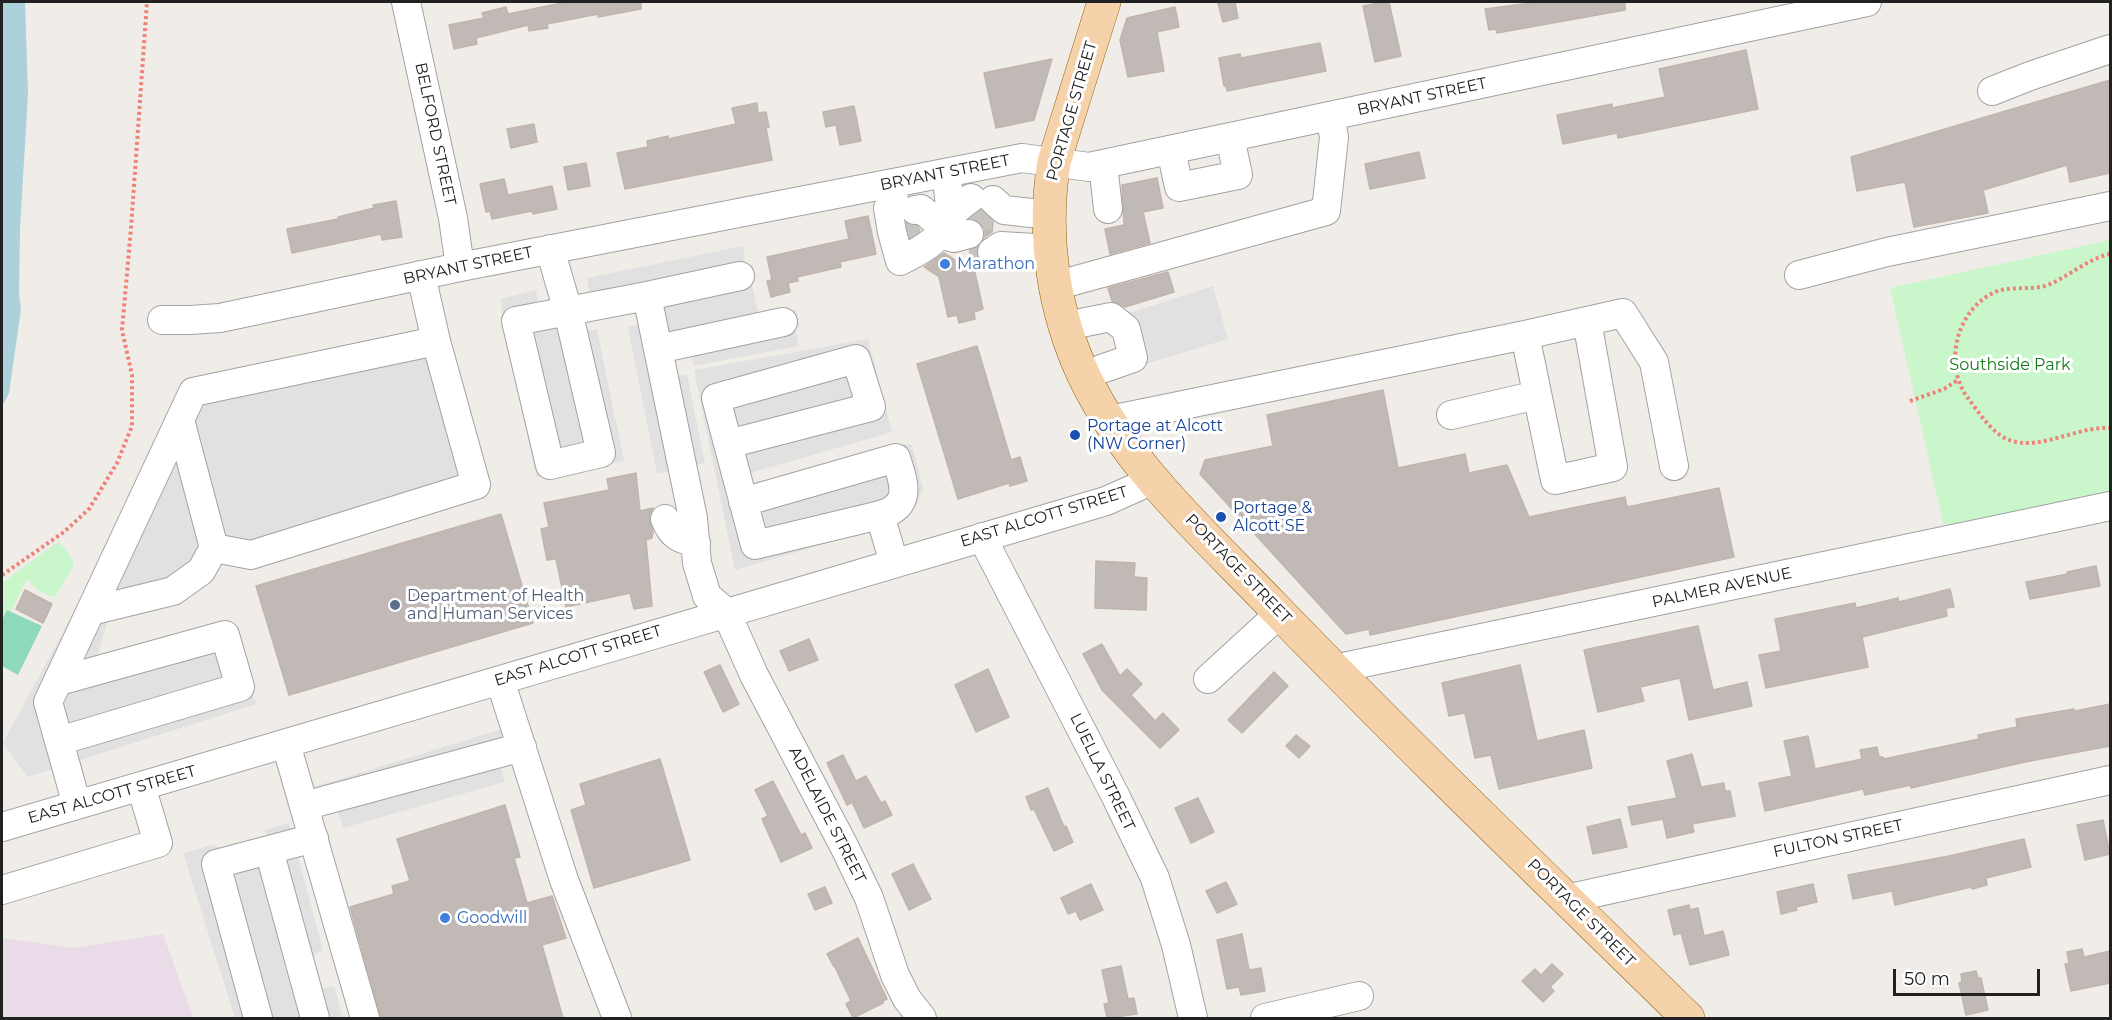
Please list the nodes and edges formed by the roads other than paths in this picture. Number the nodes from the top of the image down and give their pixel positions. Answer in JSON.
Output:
{"nodes":[{"id":1,"x":406,"y":2,"type":"edge"},
{"id":2,"x":1104,"y":2,"type":"edge"},
{"id":3,"x":1867,"y":2,"type":"edge"},
{"id":4,"x":2110,"y":49,"type":"edge"},
{"id":5,"x":1992,"y":91,"type":"dead end"},
{"id":6,"x":1330,"y":116,"type":"junction"},
{"id":7,"x":1230,"y":137,"type":"junction"},
{"id":8,"x":1171,"y":150,"type":"junction"},
{"id":9,"x":1054,"y":162,"type":"junction"},
{"id":10,"x":1103,"y":164,"type":"junction"},
{"id":11,"x":945,"y":172,"type":"junction"},
{"id":12,"x":891,"y":184,"type":"junction"},
{"id":13,"x":2110,"y":206,"type":"edge"},
{"id":14,"x":1108,"y":209,"type":"dead end"},
{"id":15,"x":1050,"y":215,"type":"junction"},
{"id":16,"x":952,"y":224,"type":"junction"},
{"id":17,"x":550,"y":249,"type":"junction"},
{"id":18,"x":1051,"y":249,"type":"junction"},
{"id":19,"x":460,"y":267,"type":"junction"},
{"id":20,"x":421,"y":275,"type":"junction"},
{"id":21,"x":1799,"y":275,"type":"dead end"},
{"id":22,"x":740,"y":276,"type":"dead end"},
{"id":23,"x":1055,"y":286,"type":"junction"},
{"id":24,"x":647,"y":296,"type":"junction"},
{"id":25,"x":568,"y":311,"type":"junction"},
{"id":26,"x":162,"y":320,"type":"dead end"},
{"id":27,"x":1587,"y":321,"type":"junction"},
{"id":28,"x":783,"y":322,"type":"dead end"},
{"id":29,"x":1066,"y":326,"type":"junction"},
{"id":30,"x":1525,"y":335,"type":"junction"},
{"id":31,"x":436,"y":341,"type":"junction"},
{"id":32,"x":658,"y":350,"type":"junction"},
{"id":33,"x":1084,"y":375,"type":"junction"},
{"id":34,"x":1537,"y":395,"type":"junction"},
{"id":35,"x":1451,"y":415,"type":"dead end"},
{"id":36,"x":180,"y":420,"type":"junction"},
{"id":37,"x":1110,"y":420,"type":"junction"},
{"id":38,"x":728,"y":444,"type":"junction"},
{"id":39,"x":1674,"y":466,"type":"dead end"},
{"id":40,"x":1153,"y":480,"type":"junction"},
{"id":41,"x":686,"y":481,"type":"junction"},
{"id":42,"x":744,"y":502,"type":"junction"},
{"id":43,"x":2110,"y":506,"type":"edge"},
{"id":44,"x":880,"y":515,"type":"junction"},
{"id":45,"x":982,"y":537,"type":"junction"},
{"id":46,"x":696,"y":543,"type":"junction"},
{"id":47,"x":214,"y":548,"type":"junction"},
{"id":48,"x":894,"y":563,"type":"junction"},
{"id":49,"x":91,"y":611,"type":"junction"},
{"id":50,"x":726,"y":612,"type":"junction"},
{"id":51,"x":1280,"y":612,"type":"junction"},
{"id":52,"x":1334,"y":669,"type":"junction"},
{"id":53,"x":1208,"y":679,"type":"dead end"},
{"id":54,"x":500,"y":680,"type":"junction"},
{"id":55,"x":59,"y":681,"type":"junction"},
{"id":56,"x":59,"y":741,"type":"junction"},
{"id":57,"x":286,"y":744,"type":"junction"},
{"id":58,"x":522,"y":747,"type":"junction"},
{"id":59,"x":2110,"y":780,"type":"edge"},
{"id":60,"x":141,"y":786,"type":"junction"},
{"id":61,"x":77,"y":805,"type":"junction"},
{"id":62,"x":304,"y":806,"type":"junction"},
{"id":63,"x":2,"y":827,"type":"edge"},
{"id":64,"x":314,"y":838,"type":"junction"},
{"id":65,"x":269,"y":850,"type":"junction"},
{"id":66,"x":2,"y":890,"type":"edge"},
{"id":67,"x":1566,"y":899,"type":"junction"},
{"id":68,"x":1359,"y":996,"type":"dead end"},
{"id":69,"x":258,"y":1018,"type":"edge"},
{"id":70,"x":315,"y":1018,"type":"edge"},
{"id":71,"x":365,"y":1018,"type":"edge"},
{"id":72,"x":617,"y":1018,"type":"edge"},
{"id":73,"x":922,"y":1018,"type":"edge"},
{"id":74,"x":1193,"y":1018,"type":"edge"},
{"id":75,"x":1265,"y":1018,"type":"edge"},
{"id":76,"x":1688,"y":1018,"type":"edge"}],
"edges":[{"from":1,"to":19,"type":"street","name":"BELFORD STREET"},
{"from":2,"to":9,"type":"main road","name":"PORTAGE STREET"},
{"from":3,"to":6,"type":"street","name":"BRYANT STREET"},
{"from":4,"to":5,"type":"street"},
{"from":6,"to":7,"type":"street","name":"BRYANT STREET"},
{"from":6,"to":23,"type":"street"},
{"from":7,"to":8,"type":"street","name":"BRYANT STREET"},
{"from":7,"to":8,"type":"street"},
{"from":8,"to":10,"type":"street","name":"BRYANT STREET"},
{"from":9,"to":10,"type":"street","name":"BRYANT STREET"},
{"from":9,"to":11,"type":"street","name":"BRYANT STREET"},
{"from":9,"to":15,"type":"main road","name":"PORTAGE STREET"},
{"from":10,"to":14,"type":"street"},
{"from":11,"to":12,"type":"street","name":"BRYANT STREET"},
{"from":11,"to":16,"type":"street"},
{"from":12,"to":16,"type":"street"},
{"from":12,"to":17,"type":"street","name":"BRYANT STREET"},
{"from":13,"to":21,"type":"street"},
{"from":15,"to":16,"type":"street"},
{"from":15,"to":18,"type":"main road","name":"PORTAGE STREET"},
{"from":16,"to":18,"type":"street"},
{"from":17,"to":19,"type":"street","name":"BRYANT STREET"},
{"from":17,"to":25,"type":"street"},
{"from":18,"to":23,"type":"main road","name":"PORTAGE STREET"},
{"from":19,"to":20,"type":"street","name":"BRYANT STREET"},
{"from":20,"to":26,"type":"street","name":"BRYANT STREET"},
{"from":20,"to":31,"type":"street"},
{"from":22,"to":24,"type":"street"},
{"from":23,"to":29,"type":"main road","name":"PORTAGE STREET"},
{"from":24,"to":25,"type":"street"},
{"from":24,"to":32,"type":"street"},
{"from":25,"to":25,"type":"street"},
{"from":27,"to":30,"type":"street"},
{"from":27,"to":34,"type":"street"},
{"from":27,"to":39,"type":"street"},
{"from":28,"to":32,"type":"street"},
{"from":29,"to":33,"type":"main road","name":"PORTAGE STREET"},
{"from":29,"to":33,"type":"street"},
{"from":30,"to":34,"type":"street"},
{"from":30,"to":37,"type":"street"},
{"from":31,"to":36,"type":"street"},
{"from":31,"to":47,"type":"street"},
{"from":32,"to":41,"type":"street"},
{"from":33,"to":37,"type":"main road","name":"PORTAGE STREET"},
{"from":34,"to":35,"type":"street"},
{"from":36,"to":47,"type":"street"},
{"from":36,"to":49,"type":"street"},
{"from":37,"to":40,"type":"main road","name":"PORTAGE STREET"},
{"from":38,"to":38,"type":"street"},
{"from":38,"to":42,"type":"street"},
{"from":40,"to":45,"type":"street","name":"EAST ALCOTT STREET"},
{"from":40,"to":51,"type":"main road","name":"PORTAGE STREET"},
{"from":41,"to":46,"type":"street"},
{"from":41,"to":46,"type":"street"},
{"from":42,"to":44,"type":"street"},
{"from":42,"to":44,"type":"street"},
{"from":43,"to":52,"type":"street","name":"PALMER AVENUE"},
{"from":44,"to":48,"type":"street"},
{"from":45,"to":48,"type":"street","name":"EAST ALCOTT STREET"},
{"from":45,"to":74,"type":"street","name":"LUELLA STREET"},
{"from":46,"to":50,"type":"street"},
{"from":47,"to":49,"type":"street"},
{"from":48,"to":50,"type":"street","name":"EAST ALCOTT STREET"},
{"from":49,"to":55,"type":"street"},
{"from":50,"to":54,"type":"street","name":"EAST ALCOTT STREET"},
{"from":50,"to":73,"type":"street","name":"ADELAIDE STREET"},
{"from":51,"to":52,"type":"main road","name":"PORTAGE STREET"},
{"from":51,"to":53,"type":"street"},
{"from":52,"to":67,"type":"main road","name":"PORTAGE STREET"},
{"from":54,"to":57,"type":"street","name":"EAST ALCOTT STREET"},
{"from":54,"to":58,"type":"street"},
{"from":55,"to":56,"type":"street"},
{"from":55,"to":56,"type":"street"},
{"from":56,"to":61,"type":"street"},
{"from":57,"to":60,"type":"street","name":"EAST ALCOTT STREET"},
{"from":57,"to":62,"type":"street"},
{"from":58,"to":62,"type":"street"},
{"from":58,"to":72,"type":"street"},
{"from":59,"to":67,"type":"street","name":"FULTON STREET"},
{"from":60,"to":61,"type":"street","name":"EAST ALCOTT STREET"},
{"from":60,"to":66,"type":"street"},
{"from":61,"to":63,"type":"street","name":"EAST ALCOTT STREET"},
{"from":62,"to":64,"type":"street"},
{"from":64,"to":65,"type":"street"},
{"from":64,"to":71,"type":"street"},
{"from":65,"to":69,"type":"street"},
{"from":65,"to":70,"type":"street"},
{"from":67,"to":76,"type":"main road","name":"PORTAGE STREET"},
{"from":68,"to":75,"type":"street"}]}
